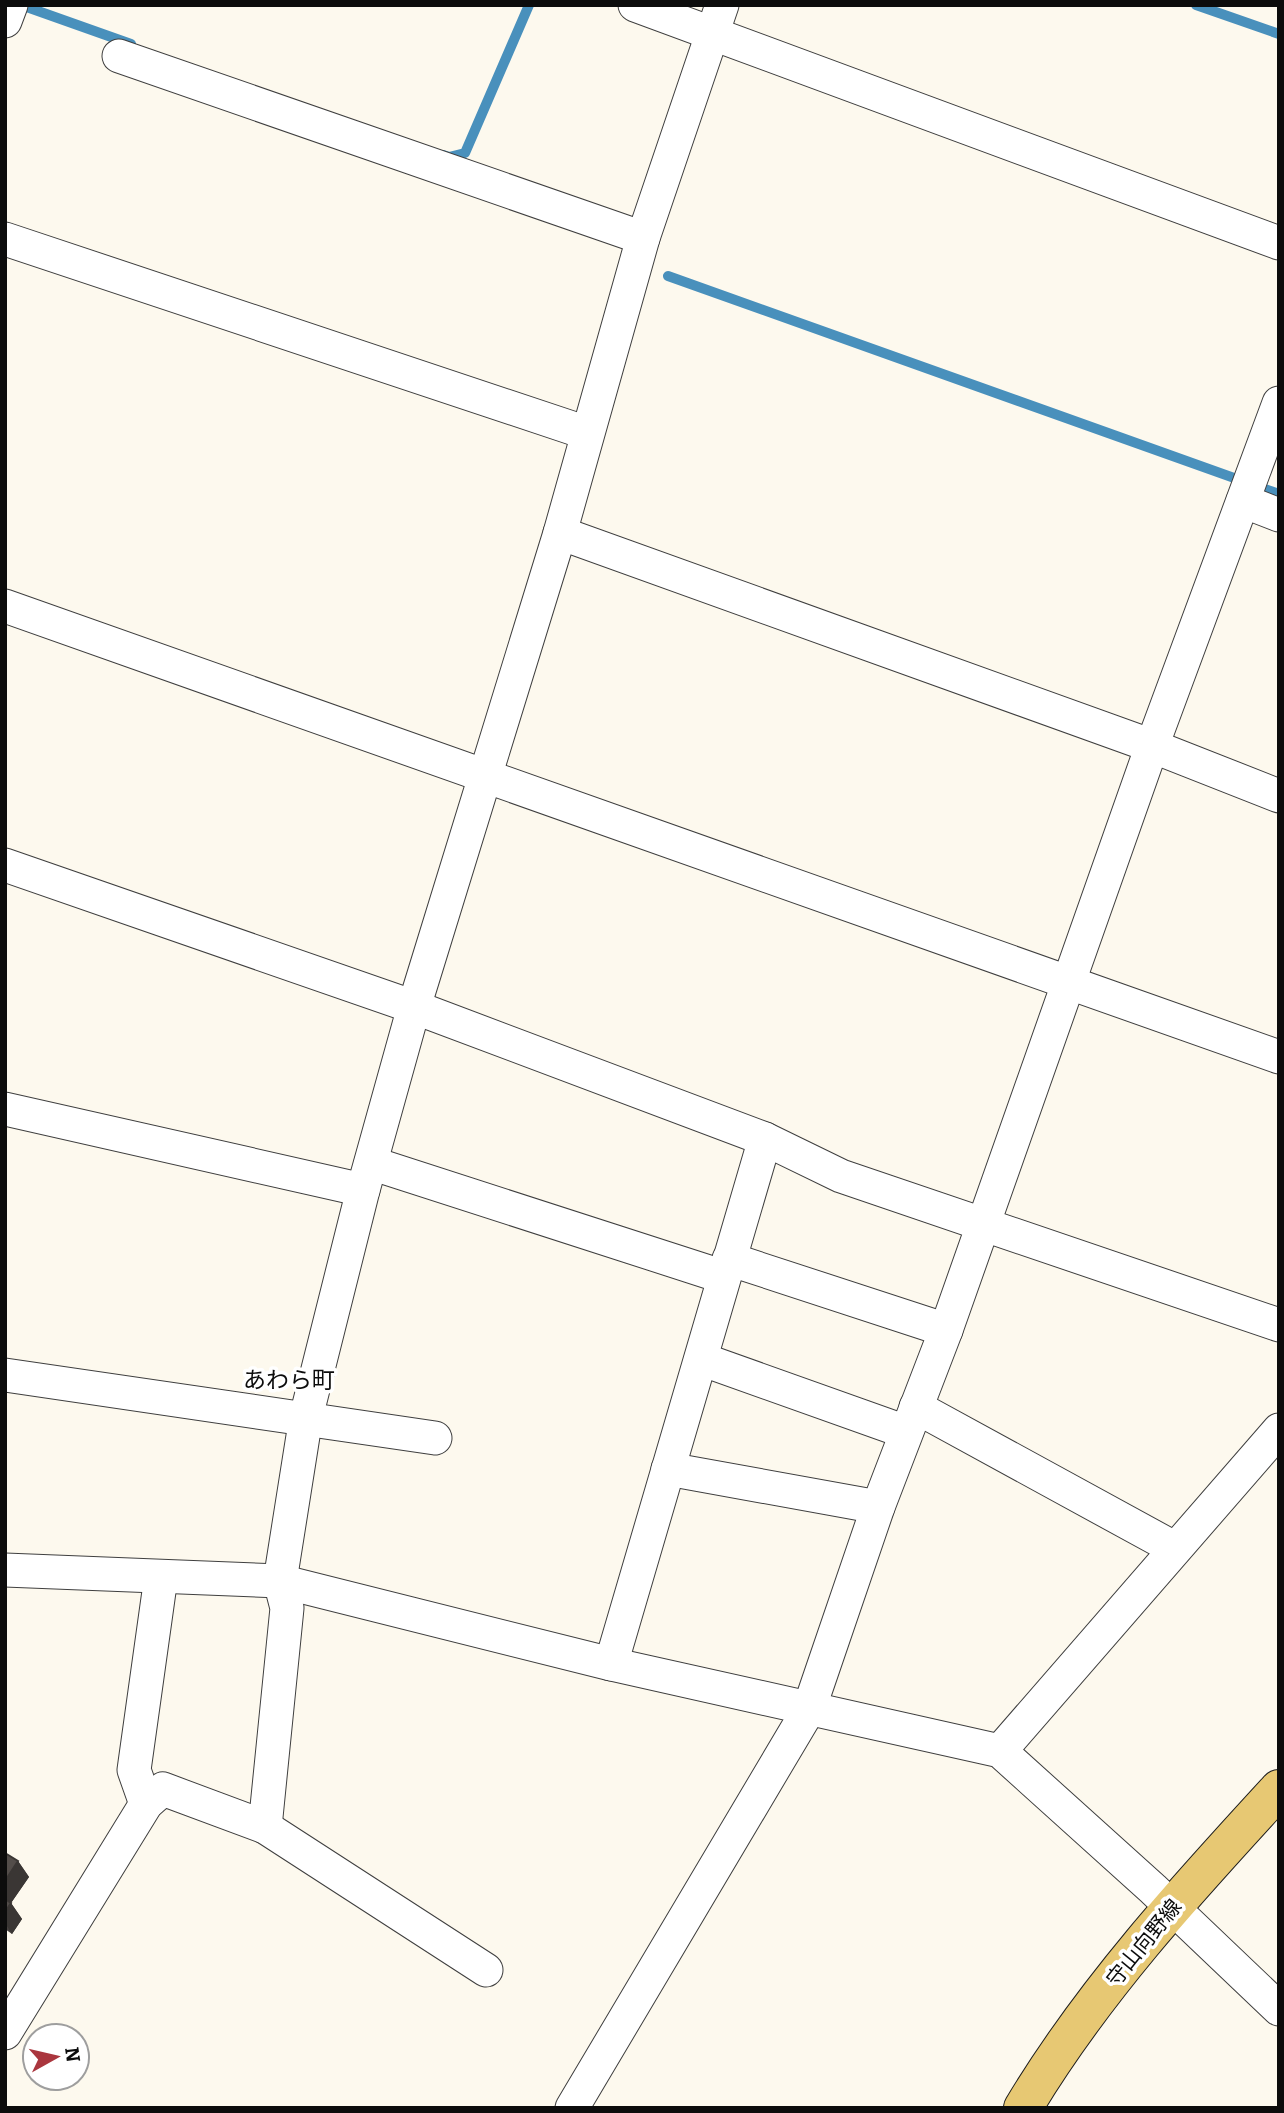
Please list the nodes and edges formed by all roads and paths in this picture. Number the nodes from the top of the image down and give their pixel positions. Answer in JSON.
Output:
{"nodes":[{"id":1,"x":11,"y":5,"type":"edge"},
{"id":2,"x":635,"y":5,"type":"edge"},
{"id":3,"x":717,"y":19,"type":"edge"},
{"id":4,"x":5,"y":21,"type":"edge"},
{"id":5,"x":119,"y":56,"type":"dead end"},
{"id":6,"x":643,"y":238,"type":"junction"},
{"id":7,"x":5,"y":239,"type":"edge"},
{"id":8,"x":1279,"y":243,"type":"edge"},
{"id":9,"x":1279,"y":403,"type":"edge"},
{"id":10,"x":587,"y":433,"type":"junction"},
{"id":11,"x":1243,"y":501,"type":"junction"},
{"id":12,"x":1279,"y":515,"type":"edge"},
{"id":13,"x":560,"y":533,"type":"junction"},
{"id":14,"x":5,"y":606,"type":"edge"},
{"id":15,"x":1152,"y":746,"type":"junction"},
{"id":16,"x":487,"y":776,"type":"junction"},
{"id":17,"x":1279,"y":796,"type":"edge"},
{"id":18,"x":5,"y":865,"type":"edge"},
{"id":19,"x":1068,"y":984,"type":"junction"},
{"id":20,"x":414,"y":1007,"type":"junction"},
{"id":21,"x":1279,"y":1057,"type":"edge"},
{"id":22,"x":5,"y":1109,"type":"edge"},
{"id":23,"x":765,"y":1139,"type":"junction"},
{"id":24,"x":367,"y":1177,"type":"junction"},
{"id":25,"x":983,"y":1222,"type":"junction"},
{"id":26,"x":727,"y":1268,"type":"junction"},
{"id":27,"x":1279,"y":1325,"type":"edge"},
{"id":28,"x":946,"y":1330,"type":"junction"},
{"id":29,"x":701,"y":1359,"type":"junction"},
{"id":30,"x":5,"y":1375,"type":"edge"},
{"id":31,"x":306,"y":1417,"type":"junction"},
{"id":32,"x":911,"y":1419,"type":"junction"},
{"id":33,"x":1279,"y":1430,"type":"edge"},
{"id":34,"x":435,"y":1438,"type":"dead end"},
{"id":35,"x":668,"y":1469,"type":"junction"},
{"id":36,"x":877,"y":1507,"type":"junction"},
{"id":37,"x":1174,"y":1548,"type":"junction"},
{"id":38,"x":5,"y":1570,"type":"edge"},
{"id":39,"x":161,"y":1577,"type":"junction"},
{"id":40,"x":280,"y":1581,"type":"junction"},
{"id":41,"x":611,"y":1664,"type":"junction"},
{"id":42,"x":809,"y":1709,"type":"junction"},
{"id":43,"x":1000,"y":1751,"type":"junction"},
{"id":44,"x":1279,"y":1789,"type":"edge"},
{"id":45,"x":146,"y":1804,"type":"junction"},
{"id":46,"x":265,"y":1827,"type":"junction"},
{"id":47,"x":1171,"y":1906,"type":"junction"},
{"id":48,"x":486,"y":1970,"type":"dead end"},
{"id":49,"x":1279,"y":2009,"type":"edge"},
{"id":50,"x":5,"y":2033,"type":"edge"},
{"id":51,"x":572,"y":2108,"type":"edge"},
{"id":52,"x":1023,"y":2108,"type":"edge"}],
"edges":[{"from":1,"to":4,"type":"street"},
{"from":2,"to":3,"type":"street"},
{"from":3,"to":6,"type":"street"},
{"from":3,"to":8,"type":"street"},
{"from":5,"to":6,"type":"street"},
{"from":6,"to":10,"type":"street"},
{"from":7,"to":10,"type":"street"},
{"from":9,"to":11,"type":"street"},
{"from":10,"to":13,"type":"street"},
{"from":11,"to":12,"type":"street"},
{"from":11,"to":15,"type":"street"},
{"from":13,"to":15,"type":"street"},
{"from":13,"to":16,"type":"street"},
{"from":14,"to":16,"type":"street"},
{"from":15,"to":17,"type":"street"},
{"from":15,"to":19,"type":"street"},
{"from":16,"to":19,"type":"street"},
{"from":16,"to":20,"type":"street"},
{"from":18,"to":20,"type":"street"},
{"from":19,"to":21,"type":"street"},
{"from":19,"to":25,"type":"street"},
{"from":20,"to":23,"type":"street"},
{"from":20,"to":24,"type":"street"},
{"from":22,"to":24,"type":"street"},
{"from":23,"to":25,"type":"street"},
{"from":23,"to":26,"type":"street"},
{"from":24,"to":26,"type":"street"},
{"from":24,"to":31,"type":"street"},
{"from":25,"to":27,"type":"street"},
{"from":25,"to":28,"type":"street"},
{"from":26,"to":28,"type":"street"},
{"from":26,"to":29,"type":"street"},
{"from":28,"to":32,"type":"street"},
{"from":29,"to":32,"type":"street"},
{"from":29,"to":35,"type":"street"},
{"from":30,"to":31,"type":"street"},
{"from":31,"to":34,"type":"street"},
{"from":31,"to":40,"type":"street"},
{"from":32,"to":36,"type":"street"},
{"from":32,"to":37,"type":"street"},
{"from":33,"to":37,"type":"street"},
{"from":35,"to":36,"type":"street"},
{"from":35,"to":41,"type":"street"},
{"from":36,"to":42,"type":"street"},
{"from":37,"to":43,"type":"street"},
{"from":38,"to":39,"type":"street"},
{"from":39,"to":40,"type":"street"},
{"from":39,"to":45,"type":"street"},
{"from":40,"to":41,"type":"street"},
{"from":40,"to":46,"type":"street"},
{"from":41,"to":42,"type":"street"},
{"from":42,"to":43,"type":"street"},
{"from":42,"to":51,"type":"street"},
{"from":43,"to":47,"type":"street"},
{"from":44,"to":47,"type":"main road","name":"守山向野線"},
{"from":45,"to":46,"type":"street"},
{"from":45,"to":50,"type":"street"},
{"from":46,"to":48,"type":"street"},
{"from":47,"to":49,"type":"street"},
{"from":47,"to":52,"type":"main road","name":"守山向野線"}]}
